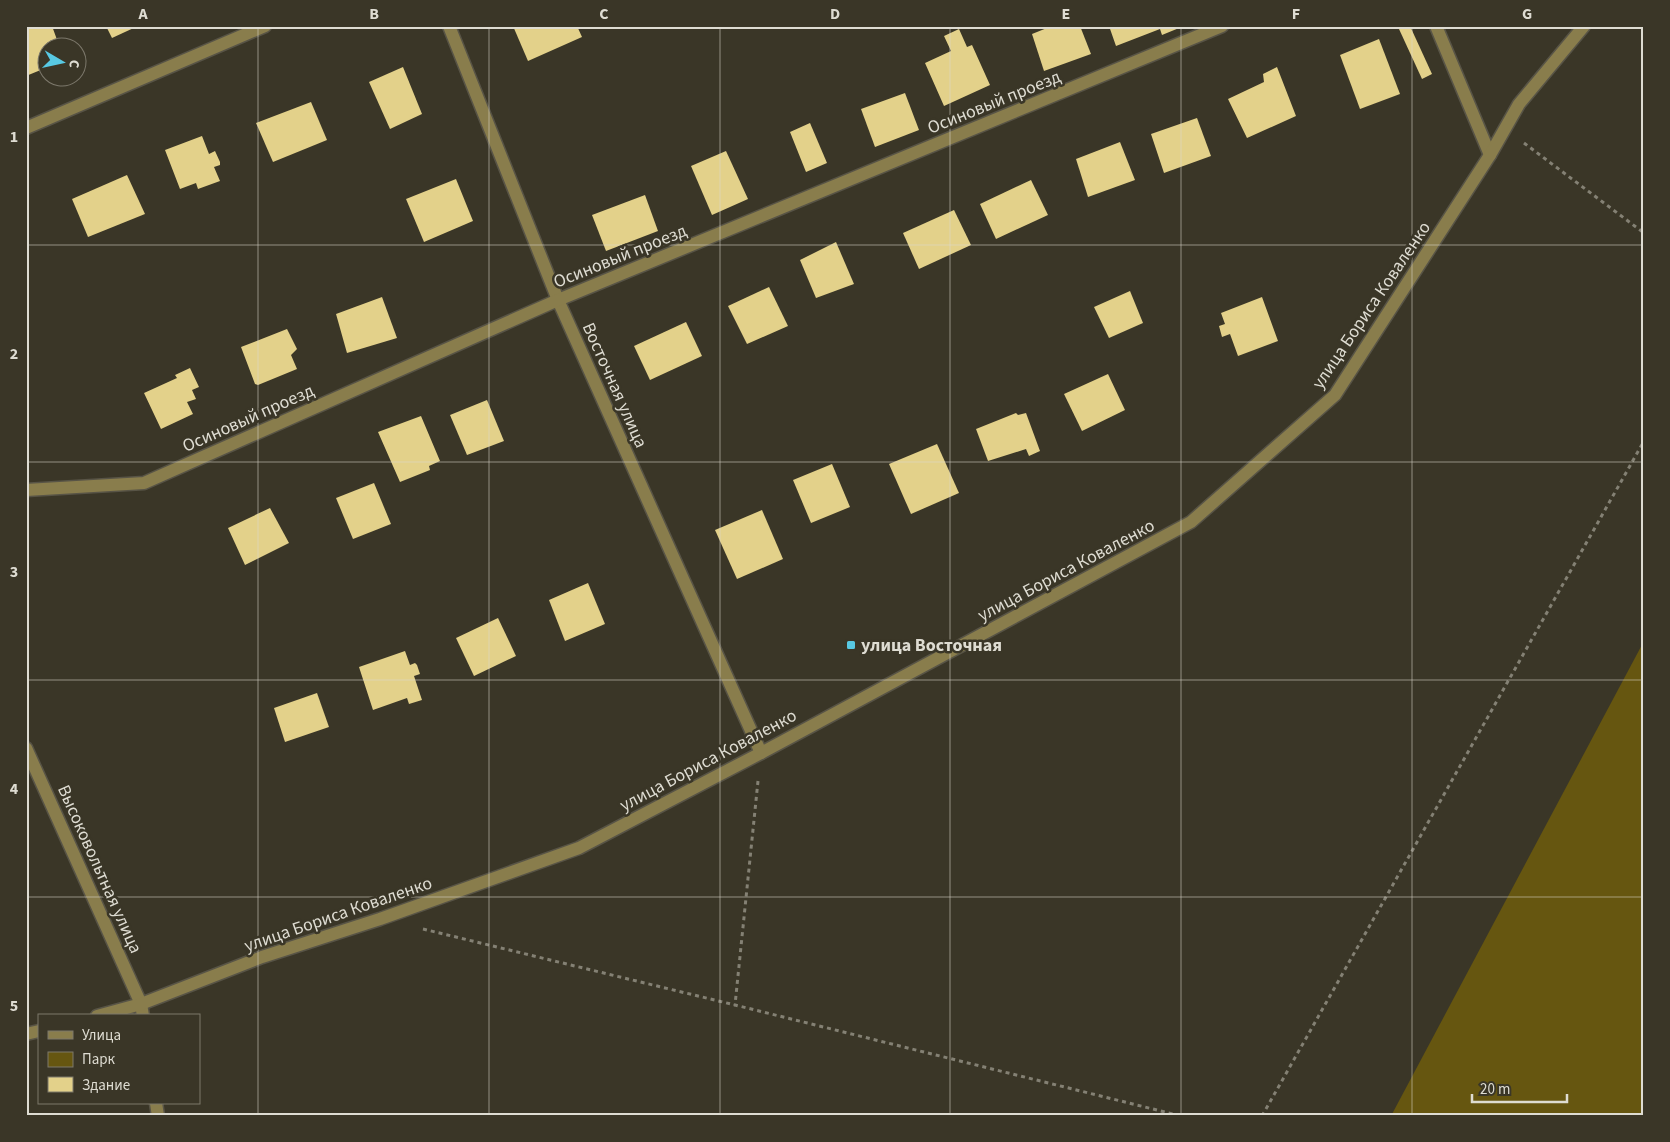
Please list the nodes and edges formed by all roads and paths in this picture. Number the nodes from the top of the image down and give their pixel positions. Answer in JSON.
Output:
{"nodes":[{"id":1,"x":265,"y":26,"type":"edge"},
{"id":2,"x":449,"y":26,"type":"edge"},
{"id":3,"x":1222,"y":26,"type":"edge"},
{"id":4,"x":1436,"y":26,"type":"edge"},
{"id":5,"x":1584,"y":26,"type":"edge"},
{"id":6,"x":26,"y":128,"type":"edge"},
{"id":7,"x":1505,"y":129,"type":"junction"},
{"id":8,"x":1490,"y":155,"type":"junction"},
{"id":9,"x":1644,"y":233,"type":"edge"},
{"id":10,"x":558,"y":300,"type":"junction"},
{"id":11,"x":1644,"y":441,"type":"edge"},
{"id":12,"x":26,"y":490,"type":"edge"},
{"id":13,"x":26,"y":748,"type":"edge"},
{"id":14,"x":761,"y":753,"type":"junction"},
{"id":15,"x":419,"y":928,"type":"dead end"},
{"id":16,"x":735,"y":1005,"type":"junction"},
{"id":17,"x":142,"y":1010,"type":"edge"},
{"id":18,"x":112,"y":1014,"type":"edge"},
{"id":19,"x":1181,"y":1116,"type":"edge"},
{"id":20,"x":1262,"y":1116,"type":"edge"}],
"edges":[{"from":1,"to":6,"type":"street"},
{"from":2,"to":10,"type":"street","name":"Восточная улица"},
{"from":3,"to":10,"type":"street","name":"Осиновый проезд"},
{"from":4,"to":8,"type":"street"},
{"from":5,"to":7,"type":"street","name":"улица Бориса Коваленко"},
{"from":7,"to":8,"type":"street","name":"улица Бориса Коваленко"},
{"from":7,"to":9,"type":"path"},
{"from":8,"to":14,"type":"street","name":"улица Бориса Коваленко"},
{"from":10,"to":12,"type":"street","name":"Осиновый проезд"},
{"from":10,"to":14,"type":"street","name":"Восточная улица"},
{"from":11,"to":20,"type":"path"},
{"from":13,"to":17,"type":"street","name":"Высоковольтная улица"},
{"from":14,"to":16,"type":"path"},
{"from":14,"to":17,"type":"street","name":"улица Бориса Коваленко"},
{"from":15,"to":16,"type":"path"},
{"from":16,"to":19,"type":"path"},
{"from":17,"to":18,"type":"street","name":"улица Бориса Коваленко"}]}
